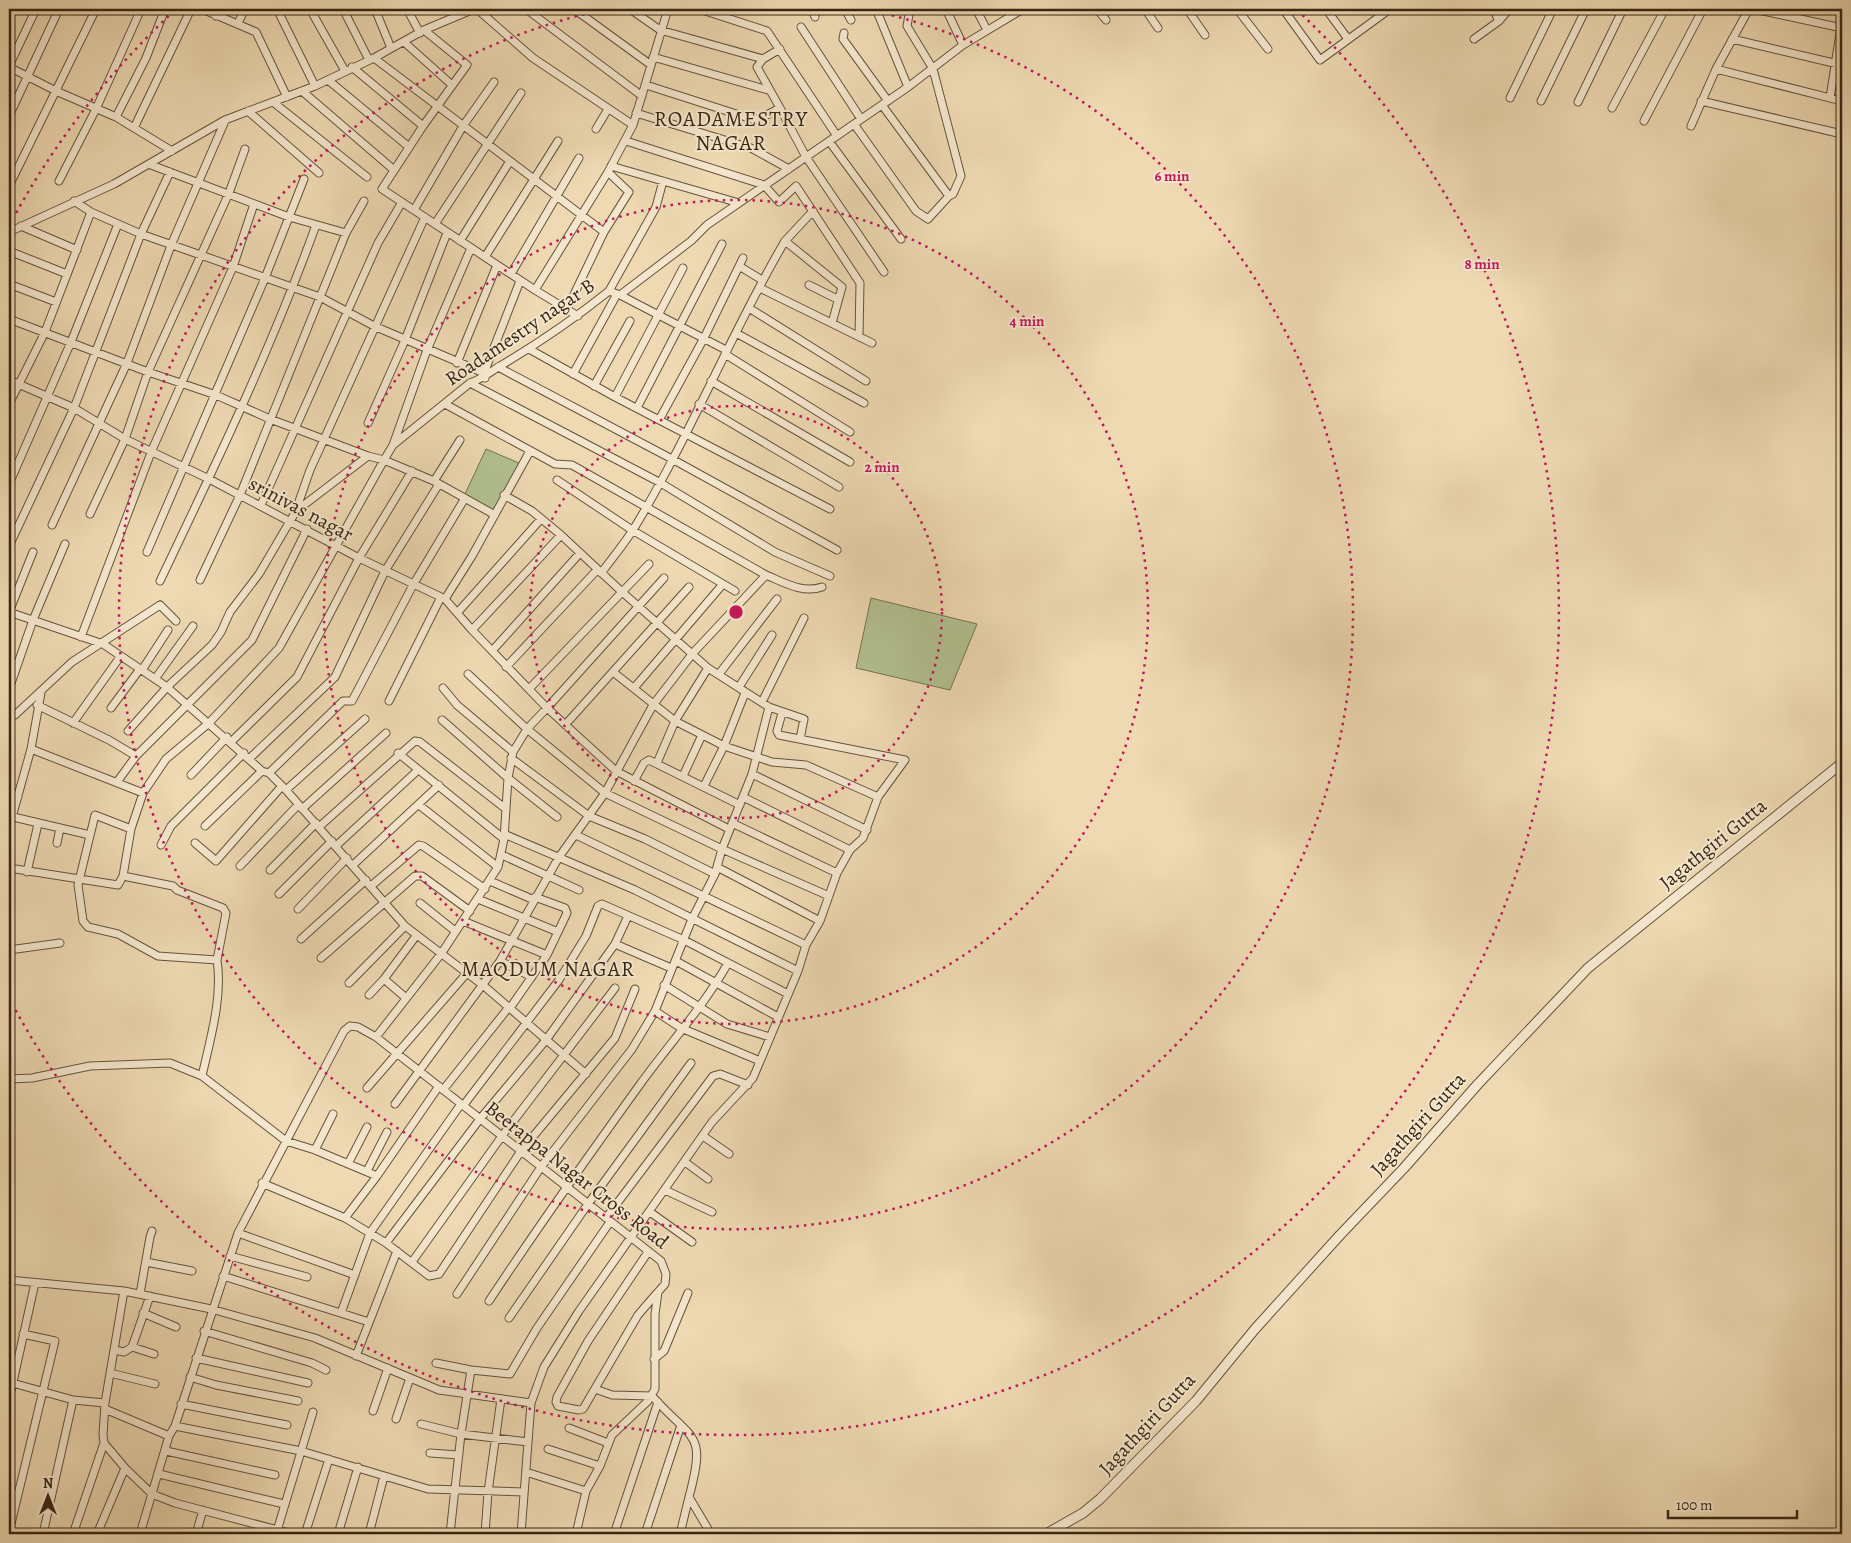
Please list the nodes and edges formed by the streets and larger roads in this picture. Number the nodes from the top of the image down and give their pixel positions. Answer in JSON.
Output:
{"nodes":[{"id":1,"x":36,"y":9,"type":"edge"},
{"id":2,"x":59,"y":9,"type":"edge"},
{"id":3,"x":96,"y":9,"type":"edge"},
{"id":4,"x":141,"y":9,"type":"edge"},
{"id":5,"x":165,"y":9,"type":"edge"},
{"id":6,"x":191,"y":9,"type":"edge"},
{"id":7,"x":202,"y":9,"type":"edge"},
{"id":8,"x":220,"y":9,"type":"edge"},
{"id":9,"x":245,"y":9,"type":"edge"},
{"id":10,"x":276,"y":9,"type":"edge"},
{"id":11,"x":310,"y":9,"type":"edge"},
{"id":12,"x":343,"y":9,"type":"edge"},
{"id":13,"x":375,"y":9,"type":"edge"},
{"id":14,"x":407,"y":9,"type":"edge"},
{"id":15,"x":475,"y":9,"type":"edge"},
{"id":16,"x":526,"y":9,"type":"edge"},
{"id":17,"x":574,"y":9,"type":"edge"},
{"id":18,"x":630,"y":9,"type":"edge"},
{"id":19,"x":668,"y":9,"type":"edge"},
{"id":20,"x":699,"y":9,"type":"edge"},
{"id":21,"x":812,"y":9,"type":"edge"},
{"id":22,"x":845,"y":9,"type":"edge"},
{"id":23,"x":876,"y":9,"type":"edge"},
{"id":24,"x":910,"y":9,"type":"edge"},
{"id":25,"x":946,"y":9,"type":"edge"},
{"id":26,"x":976,"y":9,"type":"edge"},
{"id":27,"x":1022,"y":9,"type":"edge"},
{"id":28,"x":1097,"y":9,"type":"edge"},
{"id":29,"x":1145,"y":9,"type":"edge"},
{"id":30,"x":1187,"y":9,"type":"edge"},
{"id":31,"x":1237,"y":9,"type":"edge"},
{"id":32,"x":1283,"y":9,"type":"edge"},
{"id":33,"x":1326,"y":9,"type":"edge"},
{"id":34,"x":1376,"y":9,"type":"edge"},
{"id":35,"x":1390,"y":9,"type":"edge"},
{"id":36,"x":1493,"y":9,"type":"edge"},
{"id":37,"x":1510,"y":9,"type":"edge"},
{"id":38,"x":1553,"y":9,"type":"edge"},
{"id":39,"x":1586,"y":9,"type":"edge"},
{"id":40,"x":1623,"y":9,"type":"edge"},
{"id":41,"x":1665,"y":9,"type":"edge"},
{"id":42,"x":1703,"y":9,"type":"edge"},
{"id":43,"x":1748,"y":9,"type":"edge"},
{"id":44,"x":1754,"y":9,"type":"edge"},
{"id":45,"x":1011,"y":12,"type":"edge"},
{"id":46,"x":216,"y":16,"type":"junction"},
{"id":47,"x":1381,"y":16,"type":"junction"},
{"id":48,"x":815,"y":17,"type":"dead end"},
{"id":49,"x":851,"y":20,"type":"dead end"},
{"id":50,"x":1106,"y":20,"type":"dead end"},
{"id":51,"x":1842,"y":20,"type":"edge"},
{"id":52,"x":1499,"y":21,"type":"junction"},
{"id":53,"x":238,"y":23,"type":"junction"},
{"id":54,"x":801,"y":28,"type":"dead end"},
{"id":55,"x":1158,"y":28,"type":"dead end"},
{"id":56,"x":1841,"y":28,"type":"edge"},
{"id":57,"x":660,"y":30,"type":"junction"},
{"id":58,"x":986,"y":30,"type":"junction"},
{"id":59,"x":422,"y":32,"type":"junction"},
{"id":60,"x":844,"y":33,"type":"dead end"},
{"id":61,"x":1205,"y":35,"type":"dead end"},
{"id":62,"x":1348,"y":39,"type":"junction"},
{"id":63,"x":1474,"y":39,"type":"dead end"},
{"id":64,"x":1732,"y":39,"type":"junction"},
{"id":65,"x":404,"y":42,"type":"junction"},
{"id":66,"x":963,"y":45,"type":"junction"},
{"id":67,"x":391,"y":48,"type":"junction"},
{"id":68,"x":780,"y":49,"type":"junction"},
{"id":69,"x":1268,"y":49,"type":"dead end"},
{"id":70,"x":653,"y":57,"type":"junction"},
{"id":71,"x":372,"y":59,"type":"junction"},
{"id":72,"x":763,"y":59,"type":"junction"},
{"id":73,"x":1834,"y":63,"type":"junction"},
{"id":74,"x":651,"y":65,"type":"junction"},
{"id":75,"x":1842,"y":65,"type":"edge"},
{"id":76,"x":9,"y":66,"type":"edge"},
{"id":77,"x":348,"y":69,"type":"junction"},
{"id":78,"x":933,"y":69,"type":"junction"},
{"id":79,"x":1716,"y":69,"type":"junction"},
{"id":80,"x":28,"y":78,"type":"junction"},
{"id":81,"x":328,"y":80,"type":"junction"},
{"id":82,"x":494,"y":82,"type":"dead end"},
{"id":83,"x":452,"y":85,"type":"junction"},
{"id":84,"x":646,"y":85,"type":"junction"},
{"id":85,"x":315,"y":86,"type":"junction"},
{"id":86,"x":908,"y":87,"type":"junction"},
{"id":87,"x":768,"y":90,"type":"junction"},
{"id":88,"x":56,"y":91,"type":"junction"},
{"id":89,"x":302,"y":91,"type":"junction"},
{"id":90,"x":521,"y":93,"type":"dead end"},
{"id":91,"x":642,"y":96,"type":"junction"},
{"id":92,"x":287,"y":97,"type":"junction"},
{"id":93,"x":1510,"y":98,"type":"dead end"},
{"id":94,"x":1830,"y":98,"type":"junction"},
{"id":95,"x":1701,"y":101,"type":"junction"},
{"id":96,"x":1842,"y":101,"type":"edge"},
{"id":97,"x":273,"y":102,"type":"junction"},
{"id":98,"x":1541,"y":102,"type":"dead end"},
{"id":99,"x":1578,"y":102,"type":"dead end"},
{"id":100,"x":885,"y":103,"type":"junction"},
{"id":101,"x":438,"y":107,"type":"junction"},
{"id":102,"x":780,"y":108,"type":"junction"},
{"id":103,"x":1612,"y":108,"type":"dead end"},
{"id":104,"x":608,"y":109,"type":"junction"},
{"id":105,"x":96,"y":110,"type":"junction"},
{"id":106,"x":248,"y":111,"type":"junction"},
{"id":107,"x":636,"y":113,"type":"junction"},
{"id":108,"x":9,"y":116,"type":"edge"},
{"id":109,"x":116,"y":117,"type":"junction"},
{"id":110,"x":861,"y":119,"type":"junction"},
{"id":111,"x":225,"y":120,"type":"junction"},
{"id":112,"x":1644,"y":121,"type":"dead end"},
{"id":113,"x":854,"y":124,"type":"junction"},
{"id":114,"x":633,"y":125,"type":"junction"},
{"id":115,"x":423,"y":126,"type":"junction"},
{"id":116,"x":463,"y":126,"type":"junction"},
{"id":117,"x":1691,"y":126,"type":"dead end"},
{"id":118,"x":134,"y":128,"type":"junction"},
{"id":119,"x":596,"y":128,"type":"dead end"},
{"id":120,"x":1842,"y":134,"type":"edge"},
{"id":121,"x":837,"y":136,"type":"junction"},
{"id":122,"x":558,"y":141,"type":"dead end"},
{"id":123,"x":626,"y":141,"type":"junction"},
{"id":124,"x":829,"y":141,"type":"junction"},
{"id":125,"x":487,"y":144,"type":"junction"},
{"id":126,"x":409,"y":147,"type":"junction"},
{"id":127,"x":245,"y":149,"type":"dead end"},
{"id":128,"x":172,"y":151,"type":"junction"},
{"id":129,"x":806,"y":157,"type":"junction"},
{"id":130,"x":579,"y":158,"type":"dead end"},
{"id":131,"x":510,"y":161,"type":"junction"},
{"id":132,"x":150,"y":164,"type":"junction"},
{"id":133,"x":789,"y":168,"type":"junction"},
{"id":134,"x":610,"y":169,"type":"junction"},
{"id":135,"x":394,"y":170,"type":"junction"},
{"id":136,"x":170,"y":172,"type":"junction"},
{"id":137,"x":319,"y":173,"type":"dead end"},
{"id":138,"x":367,"y":177,"type":"dead end"},
{"id":139,"x":304,"y":179,"type":"dead end"},
{"id":140,"x":534,"y":179,"type":"junction"},
{"id":141,"x":59,"y":181,"type":"dead end"},
{"id":142,"x":663,"y":181,"type":"junction"},
{"id":143,"x":198,"y":182,"type":"junction"},
{"id":144,"x":764,"y":185,"type":"junction"},
{"id":145,"x":9,"y":186,"type":"edge"},
{"id":146,"x":229,"y":193,"type":"junction"},
{"id":147,"x":556,"y":196,"type":"junction"},
{"id":148,"x":949,"y":196,"type":"junction"},
{"id":149,"x":74,"y":201,"type":"junction"},
{"id":150,"x":364,"y":201,"type":"dead end"},
{"id":151,"x":402,"y":202,"type":"junction"},
{"id":152,"x":739,"y":203,"type":"junction"},
{"id":153,"x":254,"y":204,"type":"junction"},
{"id":154,"x":414,"y":210,"type":"junction"},
{"id":155,"x":814,"y":211,"type":"junction"},
{"id":156,"x":91,"y":212,"type":"junction"},
{"id":157,"x":580,"y":214,"type":"junction"},
{"id":158,"x":289,"y":217,"type":"junction"},
{"id":159,"x":425,"y":217,"type":"junction"},
{"id":160,"x":118,"y":224,"type":"junction"},
{"id":161,"x":435,"y":224,"type":"junction"},
{"id":162,"x":316,"y":225,"type":"junction"},
{"id":163,"x":21,"y":226,"type":"junction"},
{"id":164,"x":9,"y":232,"type":"edge"},
{"id":165,"x":604,"y":232,"type":"junction"},
{"id":166,"x":447,"y":233,"type":"junction"},
{"id":167,"x":141,"y":234,"type":"junction"},
{"id":168,"x":346,"y":234,"type":"junction"},
{"id":169,"x":901,"y":239,"type":"dead end"},
{"id":170,"x":460,"y":241,"type":"junction"},
{"id":171,"x":785,"y":241,"type":"junction"},
{"id":172,"x":172,"y":243,"type":"junction"},
{"id":173,"x":722,"y":244,"type":"dead end"},
{"id":174,"x":471,"y":248,"type":"junction"},
{"id":175,"x":77,"y":250,"type":"junction"},
{"id":176,"x":9,"y":251,"type":"edge"},
{"id":177,"x":200,"y":256,"type":"junction"},
{"id":178,"x":485,"y":257,"type":"junction"},
{"id":179,"x":743,"y":258,"type":"dead end"},
{"id":180,"x":497,"y":265,"type":"junction"},
{"id":181,"x":739,"y":266,"type":"junction"},
{"id":182,"x":233,"y":267,"type":"junction"},
{"id":183,"x":683,"y":268,"type":"dead end"},
{"id":184,"x":884,"y":272,"type":"dead end"},
{"id":185,"x":67,"y":274,"type":"junction"},
{"id":186,"x":511,"y":274,"type":"junction"},
{"id":187,"x":265,"y":278,"type":"junction"},
{"id":188,"x":762,"y":280,"type":"junction"},
{"id":189,"x":520,"y":281,"type":"junction"},
{"id":190,"x":9,"y":284,"type":"edge"},
{"id":191,"x":809,"y":285,"type":"dead end"},
{"id":192,"x":293,"y":287,"type":"junction"},
{"id":193,"x":760,"y":288,"type":"junction"},
{"id":194,"x":534,"y":290,"type":"junction"},
{"id":195,"x":608,"y":291,"type":"junction"},
{"id":196,"x":619,"y":294,"type":"junction"},
{"id":197,"x":320,"y":297,"type":"junction"},
{"id":198,"x":838,"y":299,"type":"junction"},
{"id":199,"x":56,"y":302,"type":"junction"},
{"id":200,"x":749,"y":308,"type":"junction"},
{"id":201,"x":567,"y":309,"type":"junction"},
{"id":202,"x":347,"y":313,"type":"junction"},
{"id":203,"x":661,"y":315,"type":"junction"},
{"id":204,"x":578,"y":316,"type":"junction"},
{"id":205,"x":9,"y":319,"type":"edge"},
{"id":206,"x":630,"y":321,"type":"dead end"},
{"id":207,"x":832,"y":323,"type":"junction"},
{"id":208,"x":374,"y":326,"type":"junction"},
{"id":209,"x":680,"y":326,"type":"junction"},
{"id":210,"x":45,"y":332,"type":"junction"},
{"id":211,"x":736,"y":333,"type":"junction"},
{"id":212,"x":858,"y":337,"type":"junction"},
{"id":213,"x":704,"y":338,"type":"junction"},
{"id":214,"x":405,"y":340,"type":"junction"},
{"id":215,"x":71,"y":342,"type":"junction"},
{"id":216,"x":872,"y":343,"type":"dead end"},
{"id":217,"x":530,"y":349,"type":"junction"},
{"id":218,"x":427,"y":350,"type":"junction"},
{"id":219,"x":94,"y":352,"type":"junction"},
{"id":220,"x":725,"y":352,"type":"junction"},
{"id":221,"x":127,"y":363,"type":"junction"},
{"id":222,"x":457,"y":363,"type":"junction"},
{"id":223,"x":498,"y":367,"type":"junction"},
{"id":224,"x":148,"y":372,"type":"junction"},
{"id":225,"x":574,"y":374,"type":"junction"},
{"id":226,"x":484,"y":375,"type":"junction"},
{"id":227,"x":9,"y":380,"type":"edge"},
{"id":228,"x":711,"y":381,"type":"junction"},
{"id":229,"x":866,"y":381,"type":"dead end"},
{"id":230,"x":470,"y":383,"type":"junction"},
{"id":231,"x":18,"y":384,"type":"junction"},
{"id":232,"x":181,"y":384,"type":"junction"},
{"id":233,"x":594,"y":386,"type":"junction"},
{"id":234,"x":216,"y":395,"type":"junction"},
{"id":235,"x":47,"y":396,"type":"junction"},
{"id":236,"x":615,"y":398,"type":"junction"},
{"id":237,"x":864,"y":403,"type":"dead end"},
{"id":238,"x":9,"y":404,"type":"edge"},
{"id":239,"x":444,"y":404,"type":"junction"},
{"id":240,"x":699,"y":404,"type":"junction"},
{"id":241,"x":74,"y":408,"type":"junction"},
{"id":242,"x":242,"y":408,"type":"junction"},
{"id":243,"x":637,"y":408,"type":"junction"},
{"id":244,"x":270,"y":419,"type":"junction"},
{"id":245,"x":659,"y":420,"type":"junction"},
{"id":246,"x":368,"y":422,"type":"dead end"},
{"id":247,"x":98,"y":424,"type":"junction"},
{"id":248,"x":294,"y":428,"type":"junction"},
{"id":249,"x":850,"y":432,"type":"dead end"},
{"id":250,"x":686,"y":433,"type":"junction"},
{"id":251,"x":125,"y":439,"type":"junction"},
{"id":252,"x":323,"y":440,"type":"junction"},
{"id":253,"x":460,"y":440,"type":"dead end"},
{"id":254,"x":393,"y":445,"type":"junction"},
{"id":255,"x":152,"y":450,"type":"junction"},
{"id":256,"x":530,"y":451,"type":"junction"},
{"id":257,"x":368,"y":456,"type":"junction"},
{"id":258,"x":672,"y":459,"type":"junction"},
{"id":259,"x":384,"y":460,"type":"junction"},
{"id":260,"x":850,"y":462,"type":"dead end"},
{"id":261,"x":182,"y":467,"type":"junction"},
{"id":262,"x":412,"y":471,"type":"junction"},
{"id":263,"x":209,"y":479,"type":"junction"},
{"id":264,"x":557,"y":480,"type":"dead end"},
{"id":265,"x":659,"y":482,"type":"junction"},
{"id":266,"x":437,"y":483,"type":"junction"},
{"id":267,"x":9,"y":484,"type":"edge"},
{"id":268,"x":839,"y":487,"type":"dead end"},
{"id":269,"x":240,"y":495,"type":"junction"},
{"id":270,"x":504,"y":495,"type":"junction"},
{"id":271,"x":465,"y":498,"type":"junction"},
{"id":272,"x":261,"y":505,"type":"junction"},
{"id":273,"x":646,"y":506,"type":"junction"},
{"id":274,"x":830,"y":509,"type":"dead end"},
{"id":275,"x":296,"y":511,"type":"junction"},
{"id":276,"x":90,"y":514,"type":"dead end"},
{"id":277,"x":495,"y":515,"type":"junction"},
{"id":278,"x":541,"y":519,"type":"junction"},
{"id":279,"x":289,"y":520,"type":"junction"},
{"id":280,"x":52,"y":525,"type":"dead end"},
{"id":281,"x":306,"y":529,"type":"junction"},
{"id":282,"x":632,"y":530,"type":"junction"},
{"id":283,"x":561,"y":535,"type":"junction"},
{"id":284,"x":65,"y":544,"type":"dead end"},
{"id":285,"x":335,"y":544,"type":"junction"},
{"id":286,"x":9,"y":546,"type":"edge"},
{"id":287,"x":836,"y":550,"type":"dead end"},
{"id":288,"x":33,"y":552,"type":"dead end"},
{"id":289,"x":147,"y":552,"type":"dead end"},
{"id":290,"x":580,"y":553,"type":"junction"},
{"id":291,"x":359,"y":558,"type":"junction"},
{"id":292,"x":649,"y":564,"type":"dead end"},
{"id":293,"x":385,"y":571,"type":"junction"},
{"id":294,"x":599,"y":571,"type":"junction"},
{"id":295,"x":766,"y":574,"type":"junction"},
{"id":296,"x":830,"y":576,"type":"dead end"},
{"id":297,"x":664,"y":578,"type":"dead end"},
{"id":298,"x":200,"y":580,"type":"dead end"},
{"id":299,"x":160,"y":581,"type":"dead end"},
{"id":300,"x":413,"y":584,"type":"junction"},
{"id":301,"x":723,"y":584,"type":"junction"},
{"id":302,"x":822,"y":587,"type":"dead end"},
{"id":303,"x":689,"y":588,"type":"dead end"},
{"id":304,"x":621,"y":591,"type":"junction"},
{"id":305,"x":736,"y":591,"type":"dead end"},
{"id":306,"x":443,"y":598,"type":"junction"},
{"id":307,"x":777,"y":599,"type":"dead end"},
{"id":308,"x":639,"y":607,"type":"junction"},
{"id":309,"x":9,"y":612,"type":"edge"},
{"id":310,"x":458,"y":612,"type":"junction"},
{"id":311,"x":804,"y":618,"type":"dead end"},
{"id":312,"x":33,"y":620,"type":"junction"},
{"id":313,"x":176,"y":621,"type":"dead end"},
{"id":314,"x":658,"y":624,"type":"junction"},
{"id":315,"x":193,"y":626,"type":"dead end"},
{"id":316,"x":168,"y":630,"type":"dead end"},
{"id":317,"x":472,"y":630,"type":"junction"},
{"id":318,"x":772,"y":635,"type":"dead end"},
{"id":319,"x":81,"y":637,"type":"junction"},
{"id":320,"x":676,"y":639,"type":"junction"},
{"id":321,"x":103,"y":644,"type":"junction"},
{"id":322,"x":492,"y":651,"type":"junction"},
{"id":323,"x":693,"y":653,"type":"junction"},
{"id":324,"x":120,"y":656,"type":"junction"},
{"id":325,"x":506,"y":667,"type":"junction"},
{"id":326,"x":708,"y":668,"type":"junction"},
{"id":327,"x":141,"y":670,"type":"junction"},
{"id":328,"x":613,"y":672,"type":"junction"},
{"id":329,"x":468,"y":674,"type":"dead end"},
{"id":330,"x":719,"y":674,"type":"junction"},
{"id":331,"x":155,"y":679,"type":"junction"},
{"id":332,"x":167,"y":687,"type":"junction"},
{"id":333,"x":739,"y":687,"type":"junction"},
{"id":334,"x":9,"y":688,"type":"edge"},
{"id":335,"x":443,"y":688,"type":"dead end"},
{"id":336,"x":634,"y":688,"type":"junction"},
{"id":337,"x":529,"y":689,"type":"junction"},
{"id":338,"x":42,"y":692,"type":"junction"},
{"id":339,"x":745,"y":693,"type":"junction"},
{"id":340,"x":389,"y":701,"type":"dead end"},
{"id":341,"x":762,"y":702,"type":"junction"},
{"id":342,"x":189,"y":704,"type":"junction"},
{"id":343,"x":38,"y":705,"type":"junction"},
{"id":344,"x":653,"y":705,"type":"junction"},
{"id":345,"x":769,"y":707,"type":"junction"},
{"id":346,"x":111,"y":708,"type":"dead end"},
{"id":347,"x":547,"y":708,"type":"junction"},
{"id":348,"x":782,"y":713,"type":"junction"},
{"id":349,"x":9,"y":716,"type":"edge"},
{"id":350,"x":365,"y":719,"type":"dead end"},
{"id":351,"x":442,"y":720,"type":"dead end"},
{"id":352,"x":675,"y":721,"type":"junction"},
{"id":353,"x":73,"y":723,"type":"junction"},
{"id":354,"x":209,"y":724,"type":"junction"},
{"id":355,"x":565,"y":725,"type":"junction"},
{"id":356,"x":527,"y":729,"type":"junction"},
{"id":357,"x":128,"y":731,"type":"dead end"},
{"id":358,"x":386,"y":733,"type":"dead end"},
{"id":359,"x":702,"y":735,"type":"junction"},
{"id":360,"x":229,"y":739,"type":"junction"},
{"id":361,"x":800,"y":739,"type":"junction"},
{"id":362,"x":724,"y":746,"type":"junction"},
{"id":363,"x":31,"y":749,"type":"junction"},
{"id":364,"x":398,"y":753,"type":"junction"},
{"id":365,"x":247,"y":755,"type":"junction"},
{"id":366,"x":512,"y":755,"type":"junction"},
{"id":367,"x":136,"y":756,"type":"junction"},
{"id":368,"x":754,"y":758,"type":"junction"},
{"id":369,"x":1842,"y":763,"type":"edge"},
{"id":370,"x":657,"y":764,"type":"junction"},
{"id":371,"x":418,"y":770,"type":"junction"},
{"id":372,"x":616,"y":771,"type":"junction"},
{"id":373,"x":265,"y":772,"type":"junction"},
{"id":374,"x":191,"y":774,"type":"dead end"},
{"id":375,"x":752,"y":774,"type":"junction"},
{"id":376,"x":683,"y":776,"type":"junction"},
{"id":377,"x":508,"y":778,"type":"junction"},
{"id":378,"x":634,"y":781,"type":"junction"},
{"id":379,"x":117,"y":782,"type":"junction"},
{"id":380,"x":439,"y":785,"type":"junction"},
{"id":381,"x":704,"y":786,"type":"junction"},
{"id":382,"x":284,"y":788,"type":"junction"},
{"id":383,"x":9,"y":793,"type":"edge"},
{"id":384,"x":143,"y":793,"type":"junction"},
{"id":385,"x":605,"y":793,"type":"junction"},
{"id":386,"x":18,"y":797,"type":"junction"},
{"id":387,"x":743,"y":797,"type":"junction"},
{"id":388,"x":878,"y":797,"type":"junction"},
{"id":389,"x":419,"y":805,"type":"junction"},
{"id":390,"x":740,"y":805,"type":"junction"},
{"id":391,"x":300,"y":807,"type":"junction"},
{"id":392,"x":506,"y":809,"type":"junction"},
{"id":393,"x":589,"y":816,"type":"junction"},
{"id":394,"x":10,"y":817,"type":"edge"},
{"id":395,"x":557,"y":817,"type":"dead end"},
{"id":396,"x":38,"y":824,"type":"junction"},
{"id":397,"x":317,"y":825,"type":"junction"},
{"id":398,"x":206,"y":826,"type":"dead end"},
{"id":399,"x":730,"y":826,"type":"junction"},
{"id":400,"x":60,"y":828,"type":"junction"},
{"id":401,"x":131,"y":829,"type":"junction"},
{"id":402,"x":867,"y":830,"type":"junction"},
{"id":403,"x":576,"y":835,"type":"junction"},
{"id":404,"x":90,"y":836,"type":"junction"},
{"id":405,"x":504,"y":837,"type":"junction"},
{"id":406,"x":195,"y":843,"type":"dead end"},
{"id":407,"x":57,"y":844,"type":"dead end"},
{"id":408,"x":334,"y":844,"type":"junction"},
{"id":409,"x":161,"y":846,"type":"dead end"},
{"id":410,"x":722,"y":849,"type":"junction"},
{"id":411,"x":850,"y":850,"type":"junction"},
{"id":412,"x":502,"y":855,"type":"junction"},
{"id":413,"x":559,"y":856,"type":"junction"},
{"id":414,"x":347,"y":858,"type":"junction"},
{"id":415,"x":353,"y":865,"type":"junction"},
{"id":416,"x":240,"y":866,"type":"dead end"},
{"id":417,"x":498,"y":866,"type":"junction"},
{"id":418,"x":9,"y":868,"type":"edge"},
{"id":419,"x":270,"y":870,"type":"dead end"},
{"id":420,"x":716,"y":871,"type":"junction"},
{"id":421,"x":27,"y":872,"type":"junction"},
{"id":422,"x":837,"y":873,"type":"junction"},
{"id":423,"x":123,"y":876,"type":"junction"},
{"id":424,"x":549,"y":877,"type":"junction"},
{"id":425,"x":79,"y":879,"type":"junction"},
{"id":426,"x":490,"y":881,"type":"junction"},
{"id":427,"x":368,"y":883,"type":"junction"},
{"id":428,"x":485,"y":889,"type":"junction"},
{"id":429,"x":579,"y":890,"type":"dead end"},
{"id":430,"x":279,"y":894,"type":"dead end"},
{"id":431,"x":829,"y":896,"type":"junction"},
{"id":432,"x":705,"y":897,"type":"junction"},
{"id":433,"x":535,"y":898,"type":"junction"},
{"id":434,"x":478,"y":899,"type":"junction"},
{"id":435,"x":385,"y":902,"type":"junction"},
{"id":436,"x":420,"y":903,"type":"dead end"},
{"id":437,"x":298,"y":909,"type":"dead end"},
{"id":438,"x":470,"y":911,"type":"junction"},
{"id":439,"x":628,"y":916,"type":"junction"},
{"id":440,"x":524,"y":918,"type":"junction"},
{"id":441,"x":692,"y":919,"type":"junction"},
{"id":442,"x":463,"y":921,"type":"junction"},
{"id":443,"x":820,"y":921,"type":"junction"},
{"id":444,"x":405,"y":926,"type":"junction"},
{"id":445,"x":455,"y":931,"type":"junction"},
{"id":446,"x":558,"y":932,"type":"junction"},
{"id":447,"x":416,"y":936,"type":"junction"},
{"id":448,"x":301,"y":939,"type":"dead end"},
{"id":449,"x":511,"y":940,"type":"junction"},
{"id":450,"x":684,"y":940,"type":"junction"},
{"id":451,"x":60,"y":943,"type":"dead end"},
{"id":452,"x":615,"y":944,"type":"junction"},
{"id":453,"x":806,"y":945,"type":"junction"},
{"id":454,"x":9,"y":950,"type":"edge"},
{"id":455,"x":440,"y":954,"type":"junction"},
{"id":456,"x":547,"y":955,"type":"junction"},
{"id":457,"x":321,"y":958,"type":"dead end"},
{"id":458,"x":217,"y":960,"type":"junction"},
{"id":459,"x":676,"y":961,"type":"junction"},
{"id":460,"x":500,"y":962,"type":"junction"},
{"id":461,"x":728,"y":963,"type":"junction"},
{"id":462,"x":671,"y":968,"type":"junction"},
{"id":463,"x":798,"y":971,"type":"junction"},
{"id":464,"x":467,"y":973,"type":"junction"},
{"id":465,"x":532,"y":977,"type":"junction"},
{"id":466,"x":384,"y":979,"type":"junction"},
{"id":467,"x":350,"y":982,"type":"dead end"},
{"id":468,"x":664,"y":984,"type":"junction"},
{"id":469,"x":716,"y":985,"type":"junction"},
{"id":470,"x":484,"y":986,"type":"junction"},
{"id":471,"x":615,"y":988,"type":"dead end"},
{"id":472,"x":636,"y":989,"type":"dead end"},
{"id":473,"x":788,"y":994,"type":"junction"},
{"id":474,"x":369,"y":995,"type":"dead end"},
{"id":475,"x":406,"y":998,"type":"junction"},
{"id":476,"x":700,"y":1007,"type":"junction"},
{"id":477,"x":509,"y":1008,"type":"junction"},
{"id":478,"x":655,"y":1011,"type":"junction"},
{"id":479,"x":778,"y":1017,"type":"junction"},
{"id":480,"x":526,"y":1022,"type":"junction"},
{"id":481,"x":682,"y":1028,"type":"junction"},
{"id":482,"x":376,"y":1037,"type":"junction"},
{"id":483,"x":770,"y":1037,"type":"junction"},
{"id":484,"x":546,"y":1040,"type":"junction"},
{"id":485,"x":398,"y":1054,"type":"junction"},
{"id":486,"x":563,"y":1056,"type":"junction"},
{"id":487,"x":760,"y":1061,"type":"junction"},
{"id":488,"x":692,"y":1063,"type":"dead end"},
{"id":489,"x":420,"y":1072,"type":"junction"},
{"id":490,"x":586,"y":1074,"type":"junction"},
{"id":491,"x":202,"y":1076,"type":"junction"},
{"id":492,"x":9,"y":1079,"type":"edge"},
{"id":493,"x":748,"y":1085,"type":"junction"},
{"id":494,"x":367,"y":1088,"type":"dead end"},
{"id":495,"x":441,"y":1088,"type":"junction"},
{"id":496,"x":394,"y":1104,"type":"dead end"},
{"id":497,"x":462,"y":1105,"type":"junction"},
{"id":498,"x":333,"y":1114,"type":"dead end"},
{"id":499,"x":480,"y":1119,"type":"junction"},
{"id":500,"x":367,"y":1127,"type":"dead end"},
{"id":501,"x":387,"y":1132,"type":"dead end"},
{"id":502,"x":502,"y":1136,"type":"junction"},
{"id":503,"x":703,"y":1136,"type":"junction"},
{"id":504,"x":286,"y":1141,"type":"junction"},
{"id":505,"x":315,"y":1150,"type":"junction"},
{"id":506,"x":521,"y":1151,"type":"junction"},
{"id":507,"x":729,"y":1154,"type":"dead end"},
{"id":508,"x":684,"y":1162,"type":"junction"},
{"id":509,"x":348,"y":1164,"type":"junction"},
{"id":510,"x":542,"y":1168,"type":"junction"},
{"id":511,"x":367,"y":1171,"type":"junction"},
{"id":512,"x":377,"y":1176,"type":"junction"},
{"id":513,"x":708,"y":1178,"type":"dead end"},
{"id":514,"x":262,"y":1183,"type":"junction"},
{"id":515,"x":566,"y":1187,"type":"junction"},
{"id":516,"x":665,"y":1190,"type":"junction"},
{"id":517,"x":588,"y":1204,"type":"junction"},
{"id":518,"x":650,"y":1212,"type":"junction"},
{"id":519,"x":712,"y":1212,"type":"dead end"},
{"id":520,"x":345,"y":1218,"type":"junction"},
{"id":521,"x":608,"y":1220,"type":"junction"},
{"id":522,"x":152,"y":1231,"type":"dead end"},
{"id":523,"x":238,"y":1232,"type":"junction"},
{"id":524,"x":370,"y":1233,"type":"junction"},
{"id":525,"x":631,"y":1238,"type":"junction"},
{"id":526,"x":692,"y":1242,"type":"dead end"},
{"id":527,"x":386,"y":1243,"type":"junction"},
{"id":528,"x":397,"y":1251,"type":"junction"},
{"id":529,"x":648,"y":1252,"type":"junction"},
{"id":530,"x":230,"y":1256,"type":"junction"},
{"id":531,"x":146,"y":1262,"type":"junction"},
{"id":532,"x":412,"y":1262,"type":"junction"},
{"id":533,"x":192,"y":1271,"type":"dead end"},
{"id":534,"x":355,"y":1274,"type":"junction"},
{"id":535,"x":223,"y":1276,"type":"junction"},
{"id":536,"x":307,"y":1277,"type":"dead end"},
{"id":537,"x":9,"y":1280,"type":"edge"},
{"id":538,"x":35,"y":1283,"type":"junction"},
{"id":539,"x":124,"y":1291,"type":"junction"},
{"id":540,"x":658,"y":1292,"type":"junction"},
{"id":541,"x":140,"y":1294,"type":"junction"},
{"id":542,"x":458,"y":1294,"type":"dead end"},
{"id":543,"x":688,"y":1294,"type":"dead end"},
{"id":544,"x":150,"y":1296,"type":"junction"},
{"id":545,"x":489,"y":1301,"type":"dead end"},
{"id":546,"x":211,"y":1309,"type":"junction"},
{"id":547,"x":143,"y":1313,"type":"junction"},
{"id":548,"x":341,"y":1313,"type":"junction"},
{"id":549,"x":509,"y":1318,"type":"dead end"},
{"id":550,"x":369,"y":1322,"type":"junction"},
{"id":551,"x":176,"y":1327,"type":"dead end"},
{"id":552,"x":204,"y":1331,"type":"junction"},
{"id":553,"x":23,"y":1334,"type":"junction"},
{"id":554,"x":132,"y":1347,"type":"junction"},
{"id":555,"x":114,"y":1350,"type":"junction"},
{"id":556,"x":154,"y":1354,"type":"dead end"},
{"id":557,"x":356,"y":1356,"type":"junction"},
{"id":558,"x":196,"y":1358,"type":"junction"},
{"id":559,"x":654,"y":1360,"type":"junction"},
{"id":560,"x":436,"y":1363,"type":"dead end"},
{"id":561,"x":388,"y":1368,"type":"junction"},
{"id":562,"x":326,"y":1370,"type":"dead end"},
{"id":563,"x":471,"y":1370,"type":"junction"},
{"id":564,"x":110,"y":1373,"type":"junction"},
{"id":565,"x":190,"y":1377,"type":"junction"},
{"id":566,"x":410,"y":1378,"type":"junction"},
{"id":567,"x":11,"y":1382,"type":"edge"},
{"id":568,"x":308,"y":1383,"type":"dead end"},
{"id":569,"x":155,"y":1384,"type":"dead end"},
{"id":570,"x":595,"y":1389,"type":"junction"},
{"id":571,"x":44,"y":1391,"type":"junction"},
{"id":572,"x":466,"y":1395,"type":"junction"},
{"id":573,"x":652,"y":1396,"type":"junction"},
{"id":574,"x":501,"y":1399,"type":"junction"},
{"id":575,"x":9,"y":1400,"type":"edge"},
{"id":576,"x":73,"y":1400,"type":"junction"},
{"id":577,"x":298,"y":1401,"type":"dead end"},
{"id":578,"x":658,"y":1402,"type":"junction"},
{"id":579,"x":531,"y":1403,"type":"junction"},
{"id":580,"x":181,"y":1404,"type":"junction"},
{"id":581,"x":105,"y":1406,"type":"junction"},
{"id":582,"x":373,"y":1411,"type":"dead end"},
{"id":583,"x":313,"y":1412,"type":"dead end"},
{"id":584,"x":396,"y":1419,"type":"dead end"},
{"id":585,"x":421,"y":1424,"type":"dead end"},
{"id":586,"x":681,"y":1424,"type":"junction"},
{"id":587,"x":287,"y":1425,"type":"dead end"},
{"id":588,"x":175,"y":1426,"type":"junction"},
{"id":589,"x":569,"y":1428,"type":"dead end"},
{"id":590,"x":461,"y":1434,"type":"junction"},
{"id":591,"x":169,"y":1436,"type":"junction"},
{"id":592,"x":496,"y":1439,"type":"junction"},
{"id":593,"x":528,"y":1442,"type":"junction"},
{"id":594,"x":104,"y":1443,"type":"junction"},
{"id":595,"x":608,"y":1443,"type":"junction"},
{"id":596,"x":548,"y":1449,"type":"dead end"},
{"id":597,"x":166,"y":1451,"type":"junction"},
{"id":598,"x":301,"y":1451,"type":"junction"},
{"id":599,"x":430,"y":1453,"type":"dead end"},
{"id":600,"x":459,"y":1456,"type":"junction"},
{"id":601,"x":329,"y":1459,"type":"junction"},
{"id":602,"x":600,"y":1466,"type":"junction"},
{"id":603,"x":358,"y":1467,"type":"junction"},
{"id":604,"x":125,"y":1468,"type":"junction"},
{"id":605,"x":526,"y":1472,"type":"junction"},
{"id":606,"x":159,"y":1474,"type":"junction"},
{"id":607,"x":275,"y":1475,"type":"dead end"},
{"id":608,"x":384,"y":1476,"type":"junction"},
{"id":609,"x":454,"y":1491,"type":"junction"},
{"id":610,"x":586,"y":1491,"type":"junction"},
{"id":611,"x":488,"y":1492,"type":"junction"},
{"id":612,"x":524,"y":1492,"type":"junction"},
{"id":613,"x":152,"y":1494,"type":"junction"},
{"id":614,"x":689,"y":1497,"type":"junction"},
{"id":615,"x":284,"y":1504,"type":"junction"},
{"id":616,"x":203,"y":1510,"type":"junction"},
{"id":617,"x":9,"y":1532,"type":"edge"},
{"id":618,"x":277,"y":1532,"type":"edge"},
{"id":619,"x":140,"y":1533,"type":"edge"},
{"id":620,"x":43,"y":1534,"type":"edge"},
{"id":621,"x":73,"y":1534,"type":"edge"},
{"id":622,"x":97,"y":1534,"type":"edge"},
{"id":623,"x":153,"y":1534,"type":"edge"},
{"id":624,"x":196,"y":1534,"type":"edge"},
{"id":625,"x":293,"y":1534,"type":"edge"},
{"id":626,"x":305,"y":1534,"type":"edge"},
{"id":627,"x":338,"y":1534,"type":"edge"},
{"id":628,"x":369,"y":1534,"type":"edge"},
{"id":629,"x":450,"y":1534,"type":"edge"},
{"id":630,"x":485,"y":1534,"type":"edge"},
{"id":631,"x":521,"y":1534,"type":"edge"},
{"id":632,"x":576,"y":1534,"type":"edge"},
{"id":633,"x":614,"y":1534,"type":"edge"},
{"id":634,"x":645,"y":1534,"type":"edge"},
{"id":635,"x":680,"y":1534,"type":"edge"},
{"id":636,"x":711,"y":1534,"type":"edge"},
{"id":637,"x":1046,"y":1534,"type":"edge"}],
"edges":[{"from":1,"to":76,"type":"street"},
{"from":2,"to":80,"type":"street"},
{"from":3,"to":88,"type":"street"},
{"from":4,"to":105,"type":"street"},
{"from":5,"to":109,"type":"street"},
{"from":6,"to":118,"type":"street"},
{"from":7,"to":46,"type":"street"},
{"from":8,"to":46,"type":"street"},
{"from":9,"to":53,"type":"street"},
{"from":10,"to":85,"type":"street"},
{"from":11,"to":77,"type":"street"},
{"from":12,"to":71,"type":"street"},
{"from":13,"to":67,"type":"street"},
{"from":14,"to":59,"type":"street"},
{"from":15,"to":59,"type":"street"},
{"from":15,"to":104,"type":"street"},
{"from":16,"to":91,"type":"street"},
{"from":17,"to":74,"type":"street"},
{"from":18,"to":57,"type":"street"},
{"from":19,"to":57,"type":"street"},
{"from":20,"to":68,"type":"street"},
{"from":21,"to":48,"type":"street"},
{"from":22,"to":49,"type":"street"},
{"from":23,"to":86,"type":"street"},
{"from":24,"to":78,"type":"street"},
{"from":25,"to":66,"type":"street"},
{"from":26,"to":58,"type":"street"},
{"from":27,"to":45,"type":"street","name":"Roadamestry nagar B"},
{"from":28,"to":50,"type":"street"},
{"from":29,"to":55,"type":"street"},
{"from":30,"to":61,"type":"street"},
{"from":31,"to":69,"type":"street"},
{"from":32,"to":62,"type":"street"},
{"from":33,"to":62,"type":"street"},
{"from":34,"to":47,"type":"street"},
{"from":35,"to":47,"type":"street"},
{"from":36,"to":52,"type":"street"},
{"from":37,"to":52,"type":"street"},
{"from":38,"to":93,"type":"street"},
{"from":39,"to":98,"type":"street"},
{"from":40,"to":99,"type":"street"},
{"from":41,"to":103,"type":"street"},
{"from":42,"to":112,"type":"street"},
{"from":43,"to":64,"type":"street"},
{"from":44,"to":56,"type":"street"},
{"from":45,"to":58,"type":"street","name":"Roadamestry nagar B"},
{"from":46,"to":53,"type":"street"},
{"from":47,"to":62,"type":"street"},
{"from":51,"to":56,"type":"street"},
{"from":52,"to":63,"type":"street"},
{"from":53,"to":92,"type":"street"},
{"from":54,"to":110,"type":"street"},
{"from":56,"to":73,"type":"street"},
{"from":57,"to":70,"type":"street"},
{"from":57,"to":72,"type":"street"},
{"from":58,"to":66,"type":"street","name":"Roadamestry nagar B"},
{"from":59,"to":65,"type":"street"},
{"from":59,"to":83,"type":"street"},
{"from":60,"to":100,"type":"street"},
{"from":64,"to":73,"type":"street"},
{"from":64,"to":79,"type":"street"},
{"from":65,"to":67,"type":"street"},
{"from":65,"to":83,"type":"street"},
{"from":66,"to":78,"type":"street","name":"Roadamestry nagar B"},
{"from":67,"to":71,"type":"street"},
{"from":68,"to":72,"type":"street"},
{"from":68,"to":121,"type":"street"},
{"from":70,"to":74,"type":"street"},
{"from":70,"to":87,"type":"street"},
{"from":71,"to":77,"type":"street"},
{"from":71,"to":101,"type":"street"},
{"from":72,"to":87,"type":"street"},
{"from":73,"to":75,"type":"street"},
{"from":73,"to":94,"type":"street"},
{"from":74,"to":84,"type":"street"},
{"from":76,"to":80,"type":"street"},
{"from":77,"to":81,"type":"street"},
{"from":77,"to":115,"type":"street"},
{"from":78,"to":86,"type":"street","name":"Roadamestry nagar B"},
{"from":78,"to":148,"type":"street"},
{"from":79,"to":94,"type":"street"},
{"from":79,"to":95,"type":"street"},
{"from":80,"to":88,"type":"street"},
{"from":80,"to":108,"type":"street"},
{"from":81,"to":85,"type":"street"},
{"from":81,"to":126,"type":"street"},
{"from":82,"to":116,"type":"street"},
{"from":83,"to":101,"type":"street"},
{"from":84,"to":91,"type":"street"},
{"from":84,"to":102,"type":"street"},
{"from":85,"to":89,"type":"street"},
{"from":86,"to":100,"type":"street","name":"Roadamestry nagar B"},
{"from":87,"to":102,"type":"street"},
{"from":88,"to":105,"type":"street"},
{"from":88,"to":145,"type":"street"},
{"from":89,"to":92,"type":"street"},
{"from":89,"to":135,"type":"street"},
{"from":90,"to":125,"type":"street"},
{"from":91,"to":107,"type":"street"},
{"from":92,"to":97,"type":"street"},
{"from":94,"to":96,"type":"street"},
{"from":95,"to":117,"type":"street"},
{"from":95,"to":120,"type":"street"},
{"from":97,"to":106,"type":"street"},
{"from":97,"to":138,"type":"street"},
{"from":100,"to":110,"type":"street","name":"Roadamestry nagar B"},
{"from":100,"to":148,"type":"street"},
{"from":101,"to":115,"type":"street"},
{"from":101,"to":116,"type":"street"},
{"from":102,"to":129,"type":"street"},
{"from":104,"to":114,"type":"street"},
{"from":104,"to":119,"type":"street"},
{"from":105,"to":109,"type":"street"},
{"from":105,"to":141,"type":"street"},
{"from":106,"to":111,"type":"street"},
{"from":106,"to":137,"type":"street"},
{"from":107,"to":114,"type":"street"},
{"from":107,"to":133,"type":"street"},
{"from":109,"to":118,"type":"street"},
{"from":110,"to":113,"type":"street","name":"Roadamestry nagar B"},
{"from":111,"to":128,"type":"street"},
{"from":111,"to":143,"type":"street"},
{"from":113,"to":121,"type":"street","name":"Roadamestry nagar B"},
{"from":113,"to":148,"type":"street"},
{"from":114,"to":123,"type":"street"},
{"from":115,"to":126,"type":"street"},
{"from":116,"to":125,"type":"street"},
{"from":116,"to":154,"type":"street"},
{"from":118,"to":128,"type":"street"},
{"from":121,"to":124,"type":"street","name":"Roadamestry nagar B"},
{"from":122,"to":140,"type":"street"},
{"from":123,"to":134,"type":"street"},
{"from":123,"to":144,"type":"street"},
{"from":124,"to":129,"type":"street","name":"Roadamestry nagar B"},
{"from":124,"to":169,"type":"street"},
{"from":125,"to":131,"type":"street"},
{"from":125,"to":161,"type":"street"},
{"from":126,"to":135,"type":"street"},
{"from":127,"to":146,"type":"street"},
{"from":128,"to":132,"type":"street"},
{"from":129,"to":133,"type":"street","name":"Roadamestry nagar B"},
{"from":129,"to":184,"type":"street"},
{"from":130,"to":147,"type":"street"},
{"from":131,"to":140,"type":"street"},
{"from":131,"to":170,"type":"street"},
{"from":132,"to":136,"type":"street"},
{"from":132,"to":149,"type":"street"},
{"from":133,"to":144,"type":"street","name":"Roadamestry nagar B"},
{"from":134,"to":142,"type":"street"},
{"from":134,"to":157,"type":"street"},
{"from":134,"to":165,"type":"street"},
{"from":135,"to":151,"type":"street"},
{"from":136,"to":143,"type":"street"},
{"from":136,"to":167,"type":"street"},
{"from":139,"to":158,"type":"street"},
{"from":140,"to":147,"type":"street"},
{"from":140,"to":178,"type":"street"},
{"from":142,"to":152,"type":"street"},
{"from":142,"to":195,"type":"street"},
{"from":143,"to":146,"type":"street"},
{"from":143,"to":172,"type":"street"},
{"from":144,"to":152,"type":"street","name":"Roadamestry nagar B"},
{"from":144,"to":155,"type":"street"},
{"from":146,"to":153,"type":"street"},
{"from":146,"to":177,"type":"street"},
{"from":147,"to":157,"type":"street"},
{"from":147,"to":186,"type":"street"},
{"from":149,"to":156,"type":"street"},
{"from":149,"to":163,"type":"street"},
{"from":150,"to":168,"type":"street"},
{"from":151,"to":154,"type":"street"},
{"from":151,"to":202,"type":"street"},
{"from":152,"to":196,"type":"street","name":"Roadamestry nagar B"},
{"from":153,"to":158,"type":"street"},
{"from":153,"to":182,"type":"street"},
{"from":154,"to":159,"type":"street"},
{"from":155,"to":171,"type":"street"},
{"from":155,"to":212,"type":"street"},
{"from":156,"to":160,"type":"street"},
{"from":156,"to":175,"type":"street"},
{"from":157,"to":165,"type":"street"},
{"from":157,"to":194,"type":"street"},
{"from":158,"to":162,"type":"street"},
{"from":158,"to":187,"type":"street"},
{"from":159,"to":161,"type":"street"},
{"from":159,"to":208,"type":"street"},
{"from":160,"to":167,"type":"street"},
{"from":160,"to":215,"type":"street"},
{"from":161,"to":166,"type":"street"},
{"from":162,"to":168,"type":"street"},
{"from":162,"to":192,"type":"street"},
{"from":163,"to":164,"type":"street"},
{"from":163,"to":175,"type":"street"},
{"from":165,"to":201,"type":"street"},
{"from":166,"to":170,"type":"street"},
{"from":166,"to":214,"type":"street"},
{"from":167,"to":172,"type":"street"},
{"from":167,"to":219,"type":"street"},
{"from":168,"to":197,"type":"street"},
{"from":170,"to":174,"type":"street"},
{"from":171,"to":188,"type":"street"},
{"from":171,"to":198,"type":"street"},
{"from":172,"to":177,"type":"street"},
{"from":172,"to":221,"type":"street"},
{"from":173,"to":209,"type":"street"},
{"from":174,"to":178,"type":"street"},
{"from":174,"to":218,"type":"street"},
{"from":175,"to":185,"type":"street"},
{"from":176,"to":185,"type":"street"},
{"from":177,"to":182,"type":"street"},
{"from":177,"to":224,"type":"street"},
{"from":178,"to":180,"type":"street"},
{"from":179,"to":181,"type":"street"},
{"from":180,"to":186,"type":"street"},
{"from":180,"to":222,"type":"street"},
{"from":181,"to":188,"type":"street"},
{"from":181,"to":213,"type":"street"},
{"from":182,"to":187,"type":"street"},
{"from":182,"to":232,"type":"street"},
{"from":183,"to":203,"type":"street"},
{"from":185,"to":199,"type":"street"},
{"from":186,"to":189,"type":"street"},
{"from":187,"to":192,"type":"street"},
{"from":187,"to":234,"type":"street"},
{"from":188,"to":193,"type":"street"},
{"from":189,"to":194,"type":"street"},
{"from":189,"to":226,"type":"street"},
{"from":190,"to":199,"type":"street"},
{"from":191,"to":198,"type":"street"},
{"from":192,"to":197,"type":"street"},
{"from":192,"to":242,"type":"street"},
{"from":193,"to":200,"type":"street"},
{"from":193,"to":207,"type":"street"},
{"from":194,"to":201,"type":"street"},
{"from":195,"to":196,"type":"street","name":"Roadamestry nagar B"},
{"from":195,"to":204,"type":"street","name":"Roadamestry nagar B"},
{"from":196,"to":203,"type":"street"},
{"from":196,"to":225,"type":"street"},
{"from":197,"to":202,"type":"street"},
{"from":197,"to":244,"type":"street"},
{"from":198,"to":207,"type":"street"},
{"from":199,"to":210,"type":"street"},
{"from":200,"to":211,"type":"street"},
{"from":200,"to":229,"type":"street"},
{"from":201,"to":204,"type":"street"},
{"from":202,"to":208,"type":"street"},
{"from":202,"to":248,"type":"street"},
{"from":203,"to":209,"type":"street"},
{"from":203,"to":236,"type":"street"},
{"from":204,"to":217,"type":"street","name":"Roadamestry nagar B"},
{"from":205,"to":210,"type":"street"},
{"from":206,"to":233,"type":"street"},
{"from":207,"to":212,"type":"street"},
{"from":208,"to":214,"type":"street"},
{"from":208,"to":252,"type":"street"},
{"from":209,"to":213,"type":"street"},
{"from":209,"to":243,"type":"street"},
{"from":210,"to":215,"type":"street"},
{"from":210,"to":231,"type":"street"},
{"from":211,"to":220,"type":"street"},
{"from":211,"to":237,"type":"street"},
{"from":212,"to":216,"type":"street"},
{"from":213,"to":220,"type":"street"},
{"from":213,"to":245,"type":"street"},
{"from":214,"to":218,"type":"street"},
{"from":214,"to":246,"type":"street"},
{"from":215,"to":219,"type":"street"},
{"from":215,"to":235,"type":"street"},
{"from":217,"to":223,"type":"street","name":"Roadamestry nagar B"},
{"from":217,"to":225,"type":"street"},
{"from":218,"to":222,"type":"street"},
{"from":218,"to":254,"type":"street"},
{"from":219,"to":221,"type":"street"},
{"from":219,"to":241,"type":"street"},
{"from":220,"to":228,"type":"street"},
{"from":220,"to":249,"type":"street"},
{"from":221,"to":224,"type":"street"},
{"from":221,"to":247,"type":"street"},
{"from":222,"to":226,"type":"street"},
{"from":223,"to":226,"type":"street","name":"Roadamestry nagar B"},
{"from":223,"to":258,"type":"street"},
{"from":224,"to":232,"type":"street"},
{"from":224,"to":251,"type":"street"},
{"from":225,"to":233,"type":"street"},
{"from":226,"to":230,"type":"street","name":"Roadamestry nagar B"},
{"from":227,"to":231,"type":"street","name":"srinivas nagar"},
{"from":228,"to":240,"type":"street"},
{"from":228,"to":260,"type":"street"},
{"from":230,"to":239,"type":"street","name":"Roadamestry nagar B"},
{"from":230,"to":265,"type":"street"},
{"from":231,"to":235,"type":"street","name":"srinivas nagar"},
{"from":231,"to":238,"type":"street"},
{"from":232,"to":234,"type":"street"},
{"from":232,"to":255,"type":"street"},
{"from":233,"to":236,"type":"street"},
{"from":234,"to":242,"type":"street"},
{"from":234,"to":261,"type":"street"},
{"from":235,"to":241,"type":"street","name":"srinivas nagar"},
{"from":235,"to":267,"type":"street"},
{"from":236,"to":243,"type":"street"},
{"from":239,"to":254,"type":"street","name":"Roadamestry nagar B"},
{"from":239,"to":256,"type":"street"},
{"from":240,"to":250,"type":"street"},
{"from":240,"to":268,"type":"street"},
{"from":241,"to":247,"type":"street","name":"srinivas nagar"},
{"from":241,"to":286,"type":"street"},
{"from":242,"to":244,"type":"street"},
{"from":242,"to":263,"type":"street"},
{"from":243,"to":245,"type":"street"},
{"from":244,"to":248,"type":"street"},
{"from":244,"to":269,"type":"street"},
{"from":245,"to":250,"type":"street"},
{"from":247,"to":251,"type":"street","name":"srinivas nagar"},
{"from":247,"to":280,"type":"street"},
{"from":248,"to":252,"type":"street"},
{"from":248,"to":272,"type":"street"},
{"from":250,"to":258,"type":"street"},
{"from":250,"to":274,"type":"street"},
{"from":251,"to":255,"type":"street","name":"srinivas nagar"},
{"from":251,"to":276,"type":"street"},
{"from":252,"to":257,"type":"street"},
{"from":252,"to":275,"type":"street"},
{"from":253,"to":266,"type":"street"},
{"from":254,"to":259,"type":"street","name":"Roadamestry nagar B"},
{"from":255,"to":261,"type":"street","name":"srinivas nagar"},
{"from":255,"to":319,"type":"street"},
{"from":256,"to":270,"type":"street"},
{"from":256,"to":273,"type":"street"},
{"from":257,"to":259,"type":"street"},
{"from":257,"to":275,"type":"street"},
{"from":258,"to":265,"type":"street"},
{"from":258,"to":287,"type":"street"},
{"from":259,"to":262,"type":"street"},
{"from":259,"to":285,"type":"street","name":"Roadamestry nagar B"},
{"from":261,"to":263,"type":"street","name":"srinivas nagar"},
{"from":261,"to":289,"type":"street"},
{"from":262,"to":266,"type":"street"},
{"from":262,"to":291,"type":"street"},
{"from":263,"to":269,"type":"street","name":"srinivas nagar"},
{"from":263,"to":299,"type":"street"},
{"from":264,"to":282,"type":"street"},
{"from":265,"to":273,"type":"street"},
{"from":265,"to":296,"type":"street"},
{"from":266,"to":271,"type":"street"},
{"from":266,"to":293,"type":"street"},
{"from":269,"to":272,"type":"street","name":"srinivas nagar"},
{"from":269,"to":298,"type":"street"},
{"from":270,"to":277,"type":"street"},
{"from":270,"to":278,"type":"street"},
{"from":271,"to":277,"type":"street"},
{"from":271,"to":300,"type":"street"},
{"from":272,"to":279,"type":"street","name":"srinivas nagar"},
{"from":273,"to":282,"type":"street"},
{"from":273,"to":295,"type":"street"},
{"from":275,"to":279,"type":"street"},
{"from":277,"to":306,"type":"street"},
{"from":278,"to":283,"type":"street"},
{"from":278,"to":310,"type":"street"},
{"from":279,"to":281,"type":"street","name":"srinivas nagar"},
{"from":279,"to":332,"type":"street"},
{"from":281,"to":285,"type":"street","name":"srinivas nagar"},
{"from":281,"to":342,"type":"street"},
{"from":282,"to":294,"type":"street"},
{"from":282,"to":301,"type":"street"},
{"from":283,"to":290,"type":"street"},
{"from":283,"to":317,"type":"street"},
{"from":284,"to":312,"type":"street"},
{"from":285,"to":291,"type":"street","name":"srinivas nagar"},
{"from":285,"to":354,"type":"street","name":"Roadamestry nagar B"},
{"from":288,"to":309,"type":"street"},
{"from":290,"to":294,"type":"street"},
{"from":290,"to":322,"type":"street"},
{"from":291,"to":293,"type":"street","name":"srinivas nagar"},
{"from":291,"to":360,"type":"street"},
{"from":292,"to":304,"type":"street"},
{"from":293,"to":300,"type":"street","name":"srinivas nagar"},
{"from":293,"to":365,"type":"street"},
{"from":294,"to":304,"type":"street"},
{"from":294,"to":325,"type":"street"},
{"from":295,"to":302,"type":"street"},
{"from":295,"to":323,"type":"street"},
{"from":297,"to":308,"type":"street"},
{"from":300,"to":306,"type":"street","name":"srinivas nagar"},
{"from":300,"to":373,"type":"street"},
{"from":301,"to":305,"type":"street"},
{"from":301,"to":320,"type":"street"},
{"from":303,"to":314,"type":"street"},
{"from":304,"to":308,"type":"street"},
{"from":304,"to":337,"type":"street"},
{"from":306,"to":310,"type":"street","name":"srinivas nagar"},
{"from":306,"to":340,"type":"street"},
{"from":307,"to":330,"type":"street"},
{"from":308,"to":314,"type":"street"},
{"from":308,"to":347,"type":"street"},
{"from":309,"to":312,"type":"street"},
{"from":310,"to":317,"type":"street","name":"srinivas nagar"},
{"from":311,"to":341,"type":"street"},
{"from":312,"to":319,"type":"street"},
{"from":312,"to":334,"type":"street"},
{"from":313,"to":321,"type":"street"},
{"from":314,"to":320,"type":"street"},
{"from":314,"to":328,"type":"street"},
{"from":315,"to":331,"type":"street"},
{"from":316,"to":327,"type":"street"},
{"from":317,"to":322,"type":"street","name":"srinivas nagar"},
{"from":318,"to":333,"type":"street"},
{"from":319,"to":321,"type":"street"},
{"from":320,"to":323,"type":"street"},
{"from":320,"to":336,"type":"street"},
{"from":321,"to":324,"type":"street"},
{"from":321,"to":338,"type":"street"},
{"from":322,"to":325,"type":"street","name":"srinivas nagar"},
{"from":323,"to":326,"type":"street"},
{"from":323,"to":344,"type":"street"},
{"from":324,"to":327,"type":"street"},
{"from":324,"to":353,"type":"street"},
{"from":325,"to":337,"type":"street","name":"srinivas nagar"},
{"from":326,"to":330,"type":"street"},
{"from":326,"to":352,"type":"street"},
{"from":327,"to":331,"type":"street"},
{"from":327,"to":346,"type":"street"},
{"from":328,"to":336,"type":"street"},
{"from":328,"to":355,"type":"street"},
{"from":329,"to":356,"type":"street"},
{"from":330,"to":333,"type":"street"},
{"from":331,"to":332,"type":"street"},
{"from":332,"to":342,"type":"street"},
{"from":332,"to":357,"type":"street"},
{"from":333,"to":339,"type":"street"},
{"from":335,"to":366,"type":"street"},
{"from":336,"to":344,"type":"street"},
{"from":337,"to":347,"type":"street","name":"srinivas nagar"},
{"from":338,"to":343,"type":"street"},
{"from":338,"to":349,"type":"street"},
{"from":339,"to":341,"type":"street"},
{"from":339,"to":362,"type":"street"},
{"from":341,"to":345,"type":"street"},
{"from":342,"to":354,"type":"street"},
{"from":342,"to":367,"type":"street"},
{"from":343,"to":353,"type":"street"},
{"from":343,"to":363,"type":"street"},
{"from":344,"to":352,"type":"street"},
{"from":344,"to":372,"type":"street"},
{"from":345,"to":348,"type":"street"},
{"from":345,"to":368,"type":"street"},
{"from":347,"to":355,"type":"street","name":"srinivas nagar"},
{"from":347,"to":356,"type":"street"},
{"from":348,"to":361,"type":"street"},
{"from":348,"to":361,"type":"street"},
{"from":350,"to":382,"type":"street"},
{"from":351,"to":377,"type":"street"},
{"from":352,"to":359,"type":"street"},
{"from":352,"to":370,"type":"street"},
{"from":353,"to":367,"type":"street"},
{"from":354,"to":360,"type":"street"},
{"from":354,"to":384,"type":"street","name":"Roadamestry nagar B"},
{"from":355,"to":372,"type":"street","name":"srinivas nagar"},
{"from":356,"to":366,"type":"street"},
{"from":356,"to":385,"type":"street"},
{"from":358,"to":391,"type":"street"},
{"from":359,"to":362,"type":"street"},
{"from":359,"to":376,"type":"street"},
{"from":360,"to":365,"type":"street"},
{"from":360,"to":374,"type":"street"},
{"from":361,"to":388,"type":"street"},
{"from":362,"to":368,"type":"street"},
{"from":362,"to":381,"type":"street"},
{"from":363,"to":379,"type":"street"},
{"from":363,"to":386,"type":"street"},
{"from":364,"to":371,"type":"street"},
{"from":364,"to":392,"type":"street"},
{"from":364,"to":397,"type":"street"},
{"from":365,"to":373,"type":"street"},
{"from":365,"to":409,"type":"street"},
{"from":366,"to":377,"type":"street"},
{"from":366,"to":393,"type":"street"},
{"from":367,"to":379,"type":"street"},
{"from":368,"to":375,"type":"street"},
{"from":368,"to":388,"type":"street"},
{"from":369,"to":637,"type":"street","name":"Jagathgiri Gutta"},
{"from":370,"to":376,"type":"street"},
{"from":370,"to":378,"type":"street"},
{"from":371,"to":380,"type":"street"},
{"from":371,"to":408,"type":"street"},
{"from":372,"to":378,"type":"street","name":"srinivas nagar"},
{"from":372,"to":385,"type":"street"},
{"from":373,"to":382,"type":"street"},
{"from":373,"to":398,"type":"street"},
{"from":375,"to":387,"type":"street"},
{"from":375,"to":402,"type":"street"},
{"from":376,"to":381,"type":"street"},
{"from":377,"to":392,"type":"street"},
{"from":377,"to":395,"type":"street"},
{"from":378,"to":399,"type":"street","name":"srinivas nagar"},
{"from":379,"to":384,"type":"street"},
{"from":380,"to":389,"type":"street"},
{"from":380,"to":405,"type":"street"},
{"from":381,"to":390,"type":"street"},
{"from":382,"to":391,"type":"street"},
{"from":382,"to":406,"type":"street"},
{"from":383,"to":386,"type":"street"},
{"from":384,"to":401,"type":"street","name":"Roadamestry nagar B"},
{"from":385,"to":393,"type":"street"},
{"from":385,"to":410,"type":"street"},
{"from":386,"to":394,"type":"street"},
{"from":387,"to":390,"type":"street"},
{"from":387,"to":411,"type":"street"},
{"from":388,"to":402,"type":"street"},
{"from":389,"to":415,"type":"street"},
{"from":389,"to":417,"type":"street"},
{"from":390,"to":399,"type":"street"},
{"from":391,"to":397,"type":"street"},
{"from":391,"to":416,"type":"street"},
{"from":392,"to":405,"type":"street"},
{"from":393,"to":403,"type":"street"},
{"from":393,"to":420,"type":"street"},
{"from":394,"to":396,"type":"street"},
{"from":396,"to":400,"type":"street"},
{"from":396,"to":421,"type":"street"},
{"from":397,"to":408,"type":"street"},
{"from":397,"to":419,"type":"street"},
{"from":399,"to":410,"type":"street"},
{"from":399,"to":422,"type":"street","name":"srinivas nagar"},
{"from":400,"to":404,"type":"street"},
{"from":400,"to":407,"type":"street"},
{"from":401,"to":404,"type":"street"},
{"from":401,"to":423,"type":"street","name":"Roadamestry nagar B"},
{"from":402,"to":411,"type":"street"},
{"from":403,"to":413,"type":"street"},
{"from":403,"to":432,"type":"street"},
{"from":404,"to":425,"type":"street"},
{"from":405,"to":412,"type":"street"},
{"from":405,"to":413,"type":"street"},
{"from":408,"to":414,"type":"street"},
{"from":408,"to":430,"type":"street"},
{"from":410,"to":420,"type":"street"},
{"from":410,"to":431,"type":"street"},
{"from":411,"to":422,"type":"street"},
{"from":412,"to":417,"type":"street"},
{"from":412,"to":424,"type":"street"},
{"from":413,"to":424,"type":"street"},
{"from":413,"to":441,"type":"street"},
{"from":414,"to":415,"type":"street"},
{"from":414,"to":437,"type":"street"},
{"from":415,"to":427,"type":"street"},
{"from":417,"to":426,"type":"street"},
{"from":418,"to":421,"type":"street"},
{"from":420,"to":432,"type":"street"},
{"from":420,"to":443,"type":"street"},
{"from":421,"to":425,"type":"street"},
{"from":422,"to":431,"type":"street"},
{"from":423,"to":425,"type":"street"},
{"from":423,"to":458,"type":"street"},
{"from":424,"to":429,"type":"street"},
{"from":424,"to":433,"type":"street"},
{"from":425,"to":458,"type":"street"},
{"from":426,"to":428,"type":"street"},
{"from":426,"to":433,"type":"street"},
{"from":427,"to":428,"type":"street"},
{"from":427,"to":435,"type":"street"},
{"from":427,"to":448,"type":"street"},
{"from":428,"to":434,"type":"street"},
{"from":431,"to":443,"type":"street"},
{"from":432,"to":441,"type":"street"},
{"from":432,"to":453,"type":"street"},
{"from":433,"to":440,"type":"street"},
{"from":433,"to":446,"type":"street"},
{"from":434,"to":438,"type":"street"},
{"from":434,"to":440,"type":"street"},
{"from":435,"to":438,"type":"street"},
{"from":435,"to":444,"type":"street"},
{"from":435,"to":457,"type":"street"},
{"from":436,"to":445,"type":"street"},
{"from":438,"to":442,"type":"street"},
{"from":439,"to":450,"type":"street"},
{"from":439,"to":452,"type":"street"},
{"from":439,"to":480,"type":"street"},
{"from":440,"to":446,"type":"street"},
{"from":440,"to":449,"type":"street"},
{"from":441,"to":450,"type":"street"},
{"from":441,"to":463,"type":"street"},
{"from":442,"to":445,"type":"street"},
{"from":442,"to":449,"type":"street"},
{"from":443,"to":453,"type":"street"},
{"from":444,"to":447,"type":"street"},
{"from":444,"to":467,"type":"street"},
{"from":445,"to":455,"type":"street"},
{"from":446,"to":456,"type":"street"},
{"from":447,"to":455,"type":"street"},
{"from":447,"to":466,"type":"street"},
{"from":449,"to":456,"type":"street"},
{"from":449,"to":460,"type":"street"},
{"from":450,"to":459,"type":"street"},
{"from":450,"to":461,"type":"street"},
{"from":451,"to":454,"type":"street"},
{"from":452,"to":462,"type":"street"},
{"from":452,"to":484,"type":"street"},
{"from":453,"to":463,"type":"street"},
{"from":455,"to":464,"type":"street"},
{"from":455,"to":475,"type":"street"},
{"from":456,"to":465,"type":"street"},
{"from":458,"to":491,"type":"street"},
{"from":459,"to":462,"type":"street"},
{"from":459,"to":469,"type":"street"},
{"from":460,"to":465,"type":"street"},
{"from":460,"to":470,"type":"street"},
{"from":461,"to":469,"type":"street"},
{"from":461,"to":473,"type":"street"},
{"from":462,"to":468,"type":"street"},
{"from":463,"to":473,"type":"street"},
{"from":464,"to":470,"type":"street"},
{"from":464,"to":485,"type":"street"},
{"from":465,"to":477,"type":"street"},
{"from":466,"to":474,"type":"street"},
{"from":466,"to":475,"type":"street"},
{"from":468,"to":476,"type":"street"},
{"from":468,"to":478,"type":"street"},
{"from":469,"to":476,"type":"street"},
{"from":469,"to":479,"type":"street"},
{"from":470,"to":477,"type":"street"},
{"from":470,"to":489,"type":"street"},
{"from":471,"to":486,"type":"street"},
{"from":472,"to":490,"type":"street"},
{"from":473,"to":479,"type":"street"},
{"from":475,"to":482,"type":"street"},
{"from":476,"to":481,"type":"street"},
{"from":476,"to":483,"type":"street"},
{"from":477,"to":480,"type":"street"},
{"from":477,"to":495,"type":"street"},
{"from":478,"to":481,"type":"street"},
{"from":478,"to":510,"type":"street"},
{"from":479,"to":483,"type":"street"},
{"from":480,"to":484,"type":"street"},
{"from":480,"to":497,"type":"street"},
{"from":481,"to":487,"type":"street"},
{"from":481,"to":515,"type":"street"},
{"from":482,"to":485,"type":"street","name":"Beerappa Nagar Cross Road"},
{"from":482,"to":504,"type":"street","name":"Beerappa Nagar Cross Road"},
{"from":483,"to":487,"type":"street"},
{"from":484,"to":486,"type":"street"},
{"from":484,"to":499,"type":"street"},
{"from":485,"to":489,"type":"street","name":"Beerappa Nagar Cross Road"},
{"from":485,"to":494,"type":"street"},
{"from":486,"to":490,"type":"street"},
{"from":486,"to":502,"type":"street"},
{"from":487,"to":493,"type":"street"},
{"from":488,"to":517,"type":"street"},
{"from":489,"to":495,"type":"street","name":"Beerappa Nagar Cross Road"},
{"from":489,"to":496,"type":"street"},
{"from":490,"to":506,"type":"street"},
{"from":491,"to":492,"type":"street"},
{"from":491,"to":504,"type":"street"},
{"from":493,"to":503,"type":"street"},
{"from":493,"to":521,"type":"street"},
{"from":495,"to":497,"type":"street","name":"Beerappa Nagar Cross Road"},
{"from":495,"to":512,"type":"street"},
{"from":497,"to":499,"type":"street","name":"Beerappa Nagar Cross Road"},
{"from":497,"to":524,"type":"street"},
{"from":498,"to":505,"type":"street"},
{"from":499,"to":502,"type":"street","name":"Beerappa Nagar Cross Road"},
{"from":499,"to":527,"type":"street"},
{"from":500,"to":509,"type":"street"},
{"from":501,"to":511,"type":"street"},
{"from":502,"to":506,"type":"street","name":"Beerappa Nagar Cross Road"},
{"from":502,"to":532,"type":"street"},
{"from":503,"to":507,"type":"street"},
{"from":503,"to":508,"type":"street"},
{"from":504,"to":505,"type":"street"},
{"from":504,"to":514,"type":"street","name":"Beerappa Nagar Cross Road"},
{"from":505,"to":509,"type":"street"},
{"from":506,"to":510,"type":"street","name":"Beerappa Nagar Cross Road"},
{"from":506,"to":532,"type":"street"},
{"from":508,"to":513,"type":"street"},
{"from":508,"to":516,"type":"street"},
{"from":509,"to":511,"type":"street"},
{"from":510,"to":515,"type":"street","name":"Beerappa Nagar Cross Road"},
{"from":510,"to":542,"type":"street"},
{"from":511,"to":512,"type":"street"},
{"from":512,"to":520,"type":"street"},
{"from":514,"to":520,"type":"street"},
{"from":514,"to":523,"type":"street","name":"Beerappa Nagar Cross Road"},
{"from":515,"to":517,"type":"street","name":"Beerappa Nagar Cross Road"},
{"from":515,"to":545,"type":"street"},
{"from":516,"to":518,"type":"street"},
{"from":516,"to":519,"type":"street"},
{"from":517,"to":521,"type":"street","name":"Beerappa Nagar Cross Road"},
{"from":517,"to":549,"type":"street"},
{"from":518,"to":525,"type":"street"},
{"from":518,"to":526,"type":"street"},
{"from":520,"to":524,"type":"street"},
{"from":521,"to":525,"type":"street","name":"Beerappa Nagar Cross Road"},
{"from":521,"to":563,"type":"street"},
{"from":522,"to":531,"type":"street"},
{"from":523,"to":530,"type":"street","name":"Beerappa Nagar Cross Road"},
{"from":523,"to":534,"type":"street"},
{"from":524,"to":527,"type":"street"},
{"from":524,"to":534,"type":"street"},
{"from":525,"to":529,"type":"street","name":"Beerappa Nagar Cross Road"},
{"from":525,"to":579,"type":"street"},
{"from":527,"to":528,"type":"street"},
{"from":528,"to":532,"type":"street"},
{"from":528,"to":550,"type":"street"},
{"from":529,"to":540,"type":"street","name":"Beerappa Nagar Cross Road"},
{"from":529,"to":570,"type":"street"},
{"from":530,"to":535,"type":"street","name":"Beerappa Nagar Cross Road"},
{"from":530,"to":536,"type":"street"},
{"from":531,"to":533,"type":"street"},
{"from":531,"to":541,"type":"street"},
{"from":534,"to":548,"type":"street"},
{"from":535,"to":546,"type":"street","name":"Beerappa Nagar Cross Road"},
{"from":535,"to":548,"type":"street"},
{"from":537,"to":538,"type":"street"},
{"from":538,"to":539,"type":"street"},
{"from":538,"to":553,"type":"street"},
{"from":539,"to":541,"type":"street"},
{"from":539,"to":555,"type":"street"},
{"from":540,"to":559,"type":"street","name":"Beerappa Nagar Cross Road"},
{"from":540,"to":570,"type":"street"},
{"from":541,"to":544,"type":"street"},
{"from":543,"to":559,"type":"street"},
{"from":544,"to":546,"type":"street"},
{"from":544,"to":547,"type":"street"},
{"from":546,"to":552,"type":"street","name":"Beerappa Nagar Cross Road"},
{"from":546,"to":557,"type":"street"},
{"from":547,"to":551,"type":"street"},
{"from":547,"to":554,"type":"street"},
{"from":548,"to":550,"type":"street"},
{"from":550,"to":557,"type":"street"},
{"from":552,"to":558,"type":"street","name":"Beerappa Nagar Cross Road"},
{"from":552,"to":562,"type":"street"},
{"from":553,"to":567,"type":"street"},
{"from":553,"to":571,"type":"street"},
{"from":554,"to":555,"type":"street"},
{"from":554,"to":556,"type":"street"},
{"from":555,"to":564,"type":"street"},
{"from":557,"to":561,"type":"street"},
{"from":558,"to":565,"type":"street","name":"Beerappa Nagar Cross Road"},
{"from":558,"to":568,"type":"street"},
{"from":559,"to":573,"type":"street","name":"Beerappa Nagar Cross Road"},
{"from":560,"to":563,"type":"street"},
{"from":561,"to":566,"type":"street"},
{"from":561,"to":582,"type":"street"},
{"from":563,"to":572,"type":"street"},
{"from":564,"to":569,"type":"street"},
{"from":564,"to":581,"type":"street"},
{"from":565,"to":577,"type":"street"},
{"from":565,"to":580,"type":"street","name":"Beerappa Nagar Cross Road"},
{"from":566,"to":572,"type":"street"},
{"from":566,"to":584,"type":"street"},
{"from":567,"to":571,"type":"street"},
{"from":567,"to":575,"type":"street"},
{"from":570,"to":573,"type":"street"},
{"from":571,"to":576,"type":"street"},
{"from":571,"to":617,"type":"street"},
{"from":572,"to":574,"type":"street"},
{"from":572,"to":590,"type":"street"},
{"from":573,"to":578,"type":"street"},
{"from":573,"to":595,"type":"street"},
{"from":574,"to":579,"type":"street"},
{"from":574,"to":592,"type":"street"},
{"from":576,"to":581,"type":"street"},
{"from":576,"to":620,"type":"street"},
{"from":578,"to":586,"type":"street"},
{"from":578,"to":633,"type":"street"},
{"from":579,"to":593,"type":"street"},
{"from":580,"to":587,"type":"street"},
{"from":580,"to":588,"type":"street","name":"Beerappa Nagar Cross Road"},
{"from":581,"to":591,"type":"street"},
{"from":581,"to":594,"type":"street"},
{"from":583,"to":598,"type":"street"},
{"from":585,"to":590,"type":"street"},
{"from":586,"to":614,"type":"street"},
{"from":586,"to":634,"type":"street"},
{"from":588,"to":591,"type":"street","name":"Beerappa Nagar Cross Road"},
{"from":588,"to":598,"type":"street"},
{"from":589,"to":595,"type":"street"},
{"from":590,"to":592,"type":"street"},
{"from":590,"to":600,"type":"street"},
{"from":591,"to":597,"type":"street","name":"Beerappa Nagar Cross Road"},
{"from":592,"to":593,"type":"street"},
{"from":592,"to":611,"type":"street"},
{"from":593,"to":605,"type":"street"},
{"from":594,"to":604,"type":"street"},
{"from":594,"to":621,"type":"street"},
{"from":595,"to":602,"type":"street"},
{"from":596,"to":602,"type":"street"},
{"from":597,"to":606,"type":"street","name":"Beerappa Nagar Cross Road"},
{"from":597,"to":607,"type":"street"},
{"from":598,"to":601,"type":"street"},
{"from":598,"to":615,"type":"street"},
{"from":599,"to":600,"type":"street"},
{"from":600,"to":609,"type":"street"},
{"from":601,"to":603,"type":"street"},
{"from":601,"to":626,"type":"street"},
{"from":602,"to":610,"type":"street"},
{"from":603,"to":608,"type":"street"},
{"from":603,"to":627,"type":"street"},
{"from":604,"to":613,"type":"street"},
{"from":604,"to":622,"type":"street"},
{"from":605,"to":610,"type":"street"},
{"from":605,"to":612,"type":"street"},
{"from":606,"to":613,"type":"street","name":"Beerappa Nagar Cross Road"},
{"from":606,"to":615,"type":"street"},
{"from":608,"to":609,"type":"street"},
{"from":608,"to":628,"type":"street"},
{"from":609,"to":611,"type":"street"},
{"from":609,"to":629,"type":"street"},
{"from":610,"to":632,"type":"street"},
{"from":611,"to":612,"type":"street"},
{"from":611,"to":630,"type":"street"},
{"from":612,"to":631,"type":"street"},
{"from":613,"to":616,"type":"street"},
{"from":613,"to":619,"type":"street","name":"Beerappa Nagar Cross Road"},
{"from":614,"to":635,"type":"street"},
{"from":614,"to":636,"type":"street"},
{"from":615,"to":618,"type":"street"},
{"from":616,"to":618,"type":"street"},
{"from":616,"to":624,"type":"street"},
{"from":618,"to":625,"type":"street"},
{"from":619,"to":623,"type":"street"}]}
